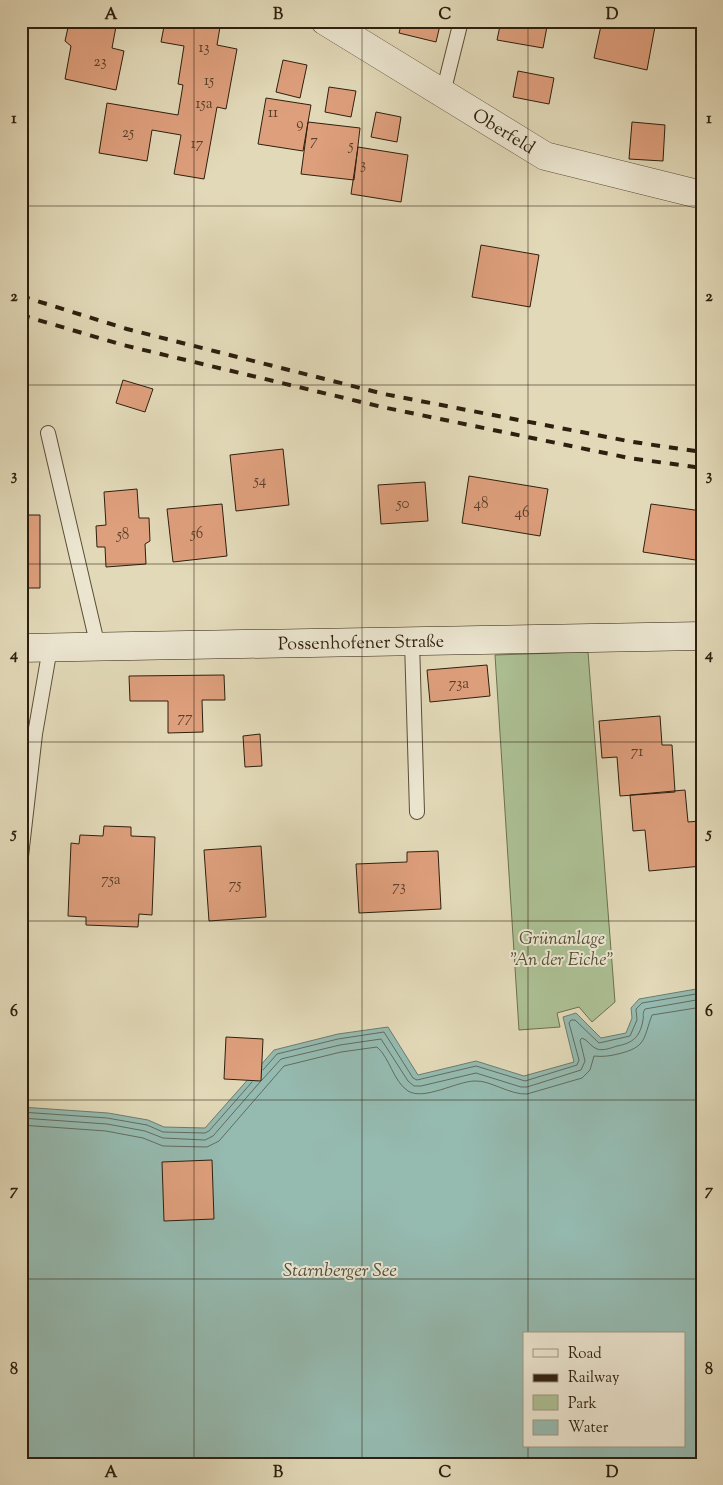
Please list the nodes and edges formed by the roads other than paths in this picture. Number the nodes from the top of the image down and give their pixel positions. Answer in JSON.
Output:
{"nodes":[{"id":1,"x":325,"y":21,"type":"edge"},
{"id":2,"x":461,"y":21,"type":"edge"},
{"id":3,"x":442,"y":93,"type":"junction"},
{"id":4,"x":702,"y":195,"type":"edge"},
{"id":5,"x":48,"y":434,"type":"dead end"},
{"id":6,"x":702,"y":636,"type":"edge"},
{"id":7,"x":412,"y":642,"type":"junction"},
{"id":8,"x":98,"y":647,"type":"junction"},
{"id":9,"x":21,"y":648,"type":"edge"},
{"id":10,"x":50,"y":648,"type":"junction"},
{"id":11,"x":417,"y":812,"type":"dead end"},
{"id":12,"x":21,"y":856,"type":"edge"}],
"edges":[{"from":1,"to":3,"type":"main road","name":"Oberfeld"},
{"from":2,"to":3,"type":"lane"},
{"from":3,"to":4,"type":"main road","name":"Oberfeld"},
{"from":5,"to":8,"type":"lane"},
{"from":6,"to":7,"type":"main road","name":"Possenhofener Straße"},
{"from":7,"to":8,"type":"main road","name":"Possenhofener Straße"},
{"from":7,"to":11,"type":"lane"},
{"from":8,"to":10,"type":"main road","name":"Possenhofener Straße"},
{"from":9,"to":10,"type":"main road","name":"Possenhofener Straße"},
{"from":10,"to":12,"type":"lane"}]}
